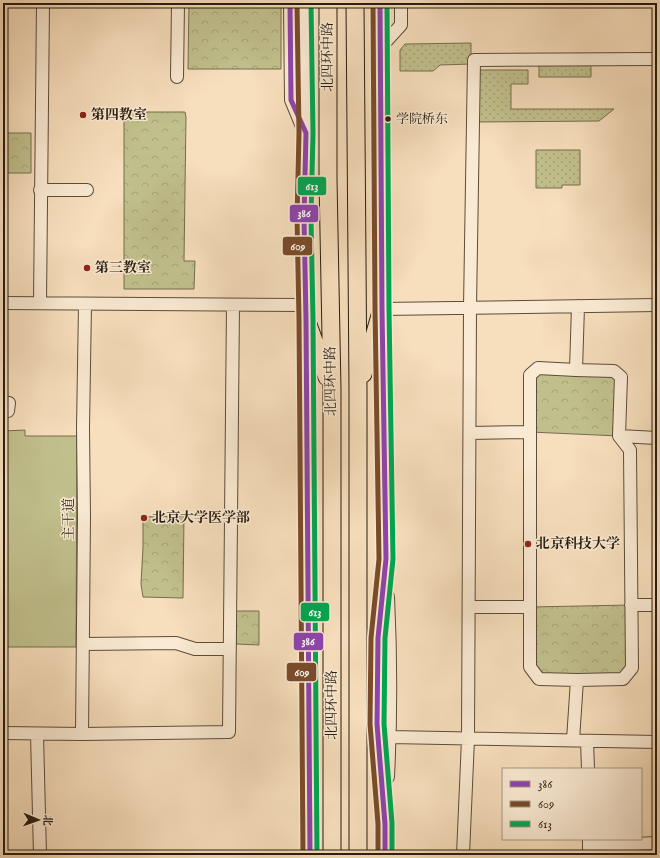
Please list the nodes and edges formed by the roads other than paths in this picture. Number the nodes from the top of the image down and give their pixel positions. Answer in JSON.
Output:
{"nodes":[{"id":1,"x":43,"y":3,"type":"edge"},
{"id":2,"x":178,"y":3,"type":"edge"},
{"id":3,"x":290,"y":3,"type":"edge"},
{"id":4,"x":304,"y":3,"type":"edge"},
{"id":5,"x":328,"y":3,"type":"edge"},
{"id":6,"x":355,"y":3,"type":"edge"},
{"id":7,"x":380,"y":3,"type":"edge"},
{"id":8,"x":401,"y":3,"type":"edge"},
{"id":9,"x":380,"y":48,"type":"junction"},
{"id":10,"x":657,"y":58,"type":"edge"},
{"id":11,"x":177,"y":77,"type":"dead end"},
{"id":12,"x":306,"y":133,"type":"junction"},
{"id":13,"x":40,"y":190,"type":"junction"},
{"id":14,"x":87,"y":190,"type":"dead end"},
{"id":15,"x":3,"y":303,"type":"edge"},
{"id":16,"x":40,"y":303,"type":"junction"},
{"id":17,"x":85,"y":304,"type":"junction"},
{"id":18,"x":233,"y":305,"type":"junction"},
{"id":19,"x":657,"y":305,"type":"edge"},
{"id":20,"x":578,"y":306,"type":"junction"},
{"id":21,"x":470,"y":307,"type":"junction"},
{"id":22,"x":382,"y":309,"type":"junction"},
{"id":23,"x":306,"y":312,"type":"junction"},
{"id":24,"x":576,"y":370,"type":"junction"},
{"id":25,"x":332,"y":390,"type":"junction"},
{"id":26,"x":358,"y":391,"type":"junction"},
{"id":27,"x":530,"y":432,"type":"junction"},
{"id":28,"x":470,"y":433,"type":"junction"},
{"id":29,"x":619,"y":436,"type":"junction"},
{"id":30,"x":657,"y":438,"type":"edge"},
{"id":31,"x":386,"y":559,"type":"junction"},
{"id":32,"x":657,"y":605,"type":"edge"},
{"id":33,"x":631,"y":606,"type":"junction"},
{"id":34,"x":469,"y":607,"type":"junction"},
{"id":35,"x":530,"y":607,"type":"junction"},
{"id":36,"x":83,"y":644,"type":"junction"},
{"id":37,"x":230,"y":649,"type":"junction"},
{"id":38,"x":577,"y":680,"type":"junction"},
{"id":39,"x":3,"y":733,"type":"edge"},
{"id":40,"x":37,"y":734,"type":"junction"},
{"id":41,"x":82,"y":734,"type":"junction"},
{"id":42,"x":390,"y":737,"type":"junction"},
{"id":43,"x":468,"y":739,"type":"junction"},
{"id":44,"x":573,"y":740,"type":"junction"},
{"id":45,"x":587,"y":741,"type":"junction"},
{"id":46,"x":657,"y":742,"type":"edge"},
{"id":47,"x":588,"y":768,"type":"edge"},
{"id":48,"x":385,"y":824,"type":"junction"},
{"id":49,"x":657,"y":843,"type":"edge"},
{"id":50,"x":589,"y":846,"type":"edge"},
{"id":51,"x":633,"y":849,"type":"edge"},
{"id":52,"x":40,"y":855,"type":"edge"},
{"id":53,"x":310,"y":855,"type":"edge"},
{"id":54,"x":332,"y":855,"type":"edge"},
{"id":55,"x":358,"y":855,"type":"edge"},
{"id":56,"x":385,"y":855,"type":"edge"},
{"id":57,"x":463,"y":855,"type":"edge"}],
"edges":[{"from":1,"to":13,"type":"street"},
{"from":2,"to":11,"type":"street"},
{"from":3,"to":12,"type":"street"},
{"from":4,"to":12,"type":"street","name":"北四环中路"},
{"from":5,"to":25,"type":"highway","name":"北四环中路"},
{"from":6,"to":26,"type":"highway","name":"北四环中路"},
{"from":7,"to":9,"type":"street"},
{"from":8,"to":9,"type":"street"},
{"from":9,"to":22,"type":"street"},
{"from":10,"to":21,"type":"street"},
{"from":12,"to":23,"type":"street","name":"北四环中路"},
{"from":13,"to":14,"type":"street"},
{"from":13,"to":16,"type":"street"},
{"from":15,"to":16,"type":"street"},
{"from":16,"to":17,"type":"street"},
{"from":17,"to":18,"type":"street"},
{"from":17,"to":36,"type":"street","name":"主干道"},
{"from":18,"to":23,"type":"street"},
{"from":18,"to":37,"type":"street"},
{"from":19,"to":20,"type":"street"},
{"from":20,"to":21,"type":"street"},
{"from":20,"to":24,"type":"street"},
{"from":21,"to":22,"type":"street"},
{"from":21,"to":28,"type":"street"},
{"from":22,"to":26,"type":"highway"},
{"from":22,"to":31,"type":"street"},
{"from":23,"to":25,"type":"highway"},
{"from":23,"to":53,"type":"street","name":"北四环中路"},
{"from":24,"to":27,"type":"street"},
{"from":24,"to":29,"type":"street"},
{"from":25,"to":54,"type":"highway","name":"北四环中路"},
{"from":26,"to":55,"type":"highway","name":"北四环中路"},
{"from":27,"to":28,"type":"street"},
{"from":27,"to":35,"type":"street"},
{"from":28,"to":34,"type":"street"},
{"from":29,"to":30,"type":"street"},
{"from":29,"to":33,"type":"street"},
{"from":31,"to":42,"type":"street"},
{"from":31,"to":48,"type":"street"},
{"from":32,"to":33,"type":"street"},
{"from":33,"to":38,"type":"street"},
{"from":34,"to":35,"type":"street"},
{"from":34,"to":43,"type":"street"},
{"from":35,"to":38,"type":"street"},
{"from":36,"to":37,"type":"street"},
{"from":36,"to":41,"type":"street","name":"主干道"},
{"from":37,"to":41,"type":"street"},
{"from":38,"to":44,"type":"street"},
{"from":39,"to":40,"type":"street"},
{"from":40,"to":41,"type":"street"},
{"from":40,"to":52,"type":"street"},
{"from":42,"to":43,"type":"street"},
{"from":42,"to":48,"type":"street"},
{"from":43,"to":44,"type":"street"},
{"from":43,"to":57,"type":"street"},
{"from":44,"to":45,"type":"street"},
{"from":45,"to":46,"type":"street"},
{"from":45,"to":47,"type":"street"},
{"from":48,"to":56,"type":"street"},
{"from":49,"to":51,"type":"street"},
{"from":50,"to":51,"type":"street"}]}
